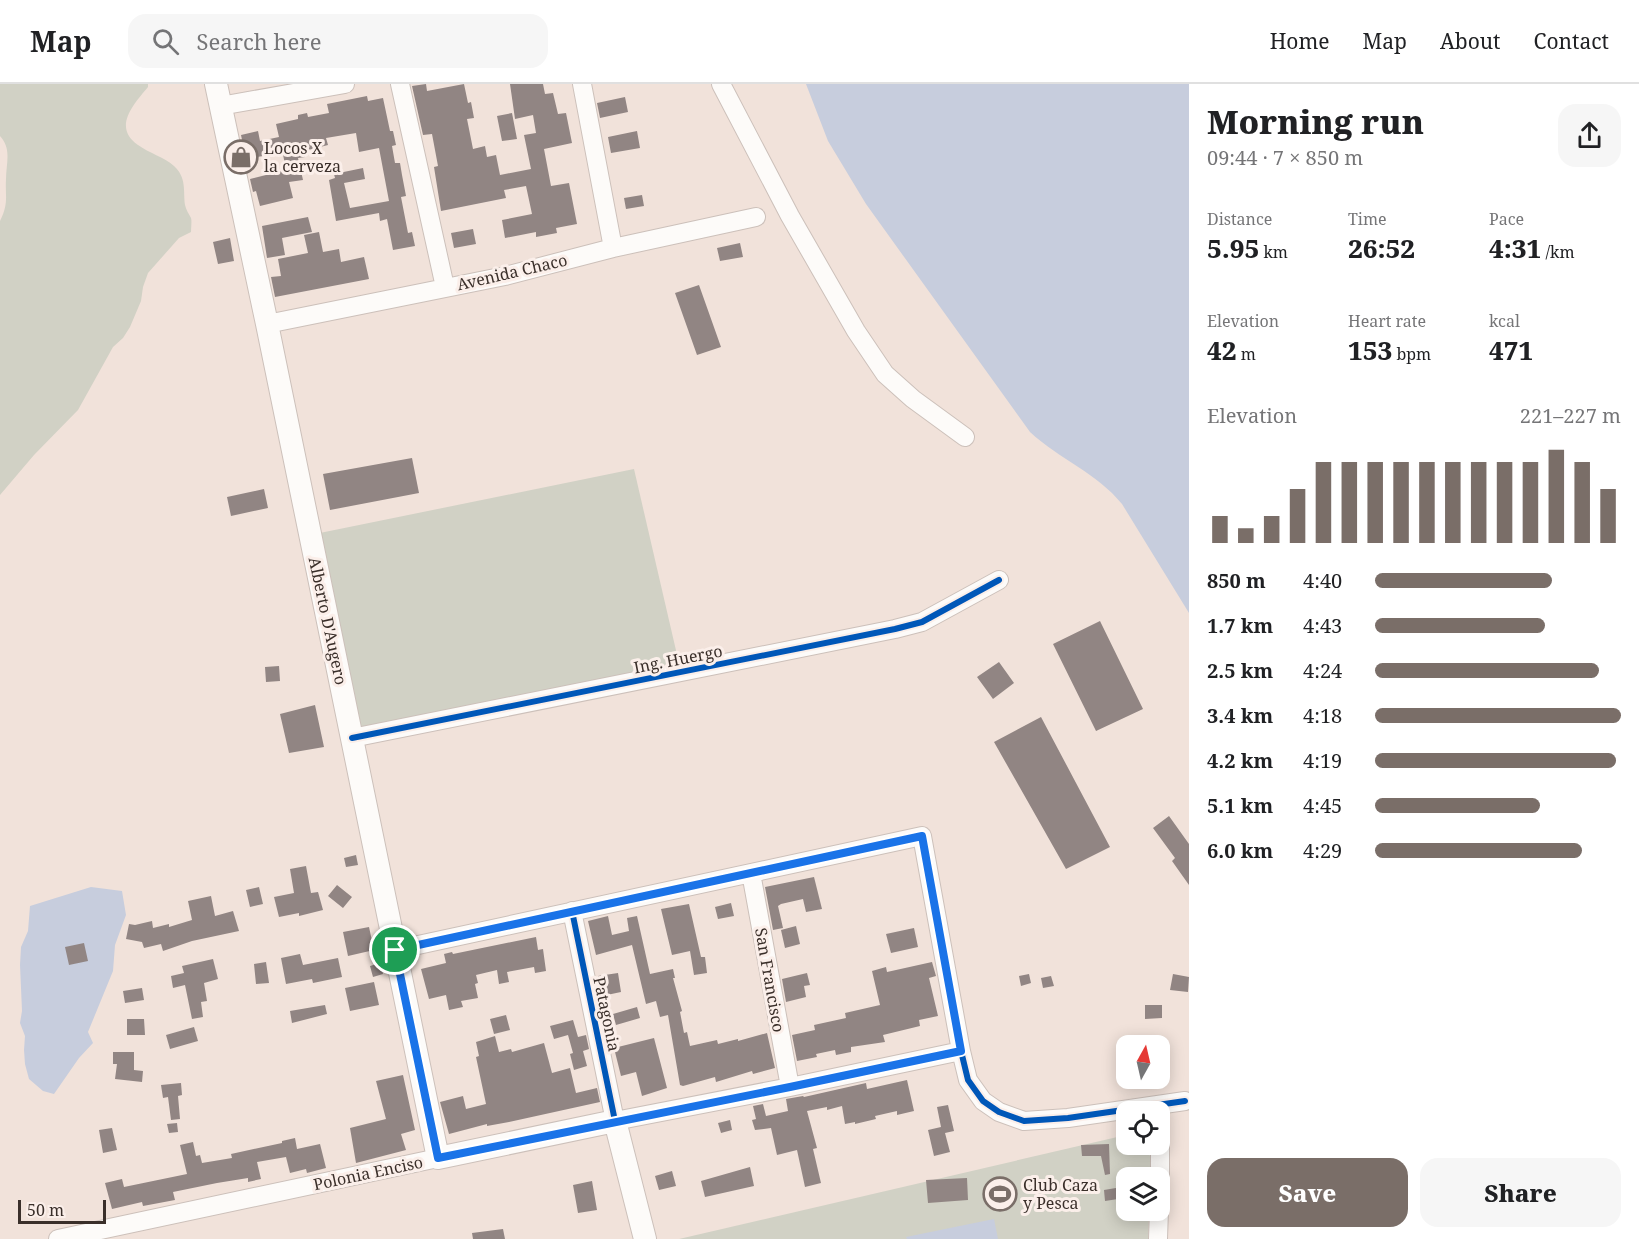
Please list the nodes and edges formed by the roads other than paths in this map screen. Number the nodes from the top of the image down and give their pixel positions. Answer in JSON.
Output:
{"nodes":[{"id":1,"x":216,"y":84,"type":"edge"},
{"id":2,"x":345,"y":84,"type":"edge"},
{"id":3,"x":400,"y":84,"type":"edge"},
{"id":4,"x":582,"y":84,"type":"edge"},
{"id":5,"x":721,"y":84,"type":"edge"},
{"id":6,"x":220,"y":106,"type":"junction"},
{"id":7,"x":756,"y":217,"type":"dead end"},
{"id":8,"x":613,"y":248,"type":"junction"},
{"id":9,"x":446,"y":287,"type":"junction"},
{"id":10,"x":267,"y":324,"type":"junction"},
{"id":11,"x":965,"y":437,"type":"dead end"},
{"id":12,"x":999,"y":580,"type":"dead end"},
{"id":13,"x":352,"y":738,"type":"junction"},
{"id":14,"x":751,"y":873,"type":"junction"},
{"id":15,"x":572,"y":911,"type":"junction"},
{"id":16,"x":395,"y":950,"type":"junction"},
{"id":17,"x":961,"y":1051,"type":"junction"},
{"id":18,"x":790,"y":1087,"type":"junction"},
{"id":19,"x":1185,"y":1101,"type":"dead end"},
{"id":20,"x":1170,"y":1104,"type":"edge"},
{"id":21,"x":1116,"y":1113,"type":"edge"},
{"id":22,"x":615,"y":1121,"type":"junction"},
{"id":23,"x":438,"y":1158,"type":"junction"},
{"id":24,"x":1159,"y":1221,"type":"edge"},
{"id":25,"x":58,"y":1239,"type":"edge"},
{"id":26,"x":645,"y":1239,"type":"edge"},
{"id":27,"x":1158,"y":1239,"type":"edge"}],
"edges":[{"from":1,"to":6,"type":"main road","name":"Alberto D'Augero"},
{"from":2,"to":6,"type":"street"},
{"from":3,"to":9,"type":"street"},
{"from":4,"to":8,"type":"street"},
{"from":5,"to":11,"type":"street"},
{"from":6,"to":10,"type":"main road","name":"Alberto D'Augero"},
{"from":7,"to":8,"type":"street","name":"Avenida Chaco"},
{"from":8,"to":9,"type":"street","name":"Avenida Chaco"},
{"from":9,"to":10,"type":"street","name":"Avenida Chaco"},
{"from":10,"to":13,"type":"main road","name":"Alberto D'Augero"},
{"from":12,"to":13,"type":"street","name":"Ing. Huergo"},
{"from":13,"to":16,"type":"main road","name":"Alberto D'Augero"},
{"from":14,"to":15,"type":"street"},
{"from":14,"to":17,"type":"street"},
{"from":14,"to":18,"type":"street","name":"San Francisco"},
{"from":15,"to":16,"type":"street"},
{"from":15,"to":22,"type":"street","name":"Patagonia"},
{"from":16,"to":23,"type":"main road","name":"Alberto D'Augero"},
{"from":17,"to":18,"type":"street","name":"Polonia Enciso"},
{"from":17,"to":21,"type":"street"},
{"from":18,"to":22,"type":"street","name":"Polonia Enciso"},
{"from":19,"to":20,"type":"street"},
{"from":22,"to":23,"type":"main road","name":"Polonia Enciso"},
{"from":22,"to":26,"type":"main road","name":"Patagonia"},
{"from":23,"to":25,"type":"street","name":"Polonia Enciso"},
{"from":24,"to":27,"type":"street"}]}
